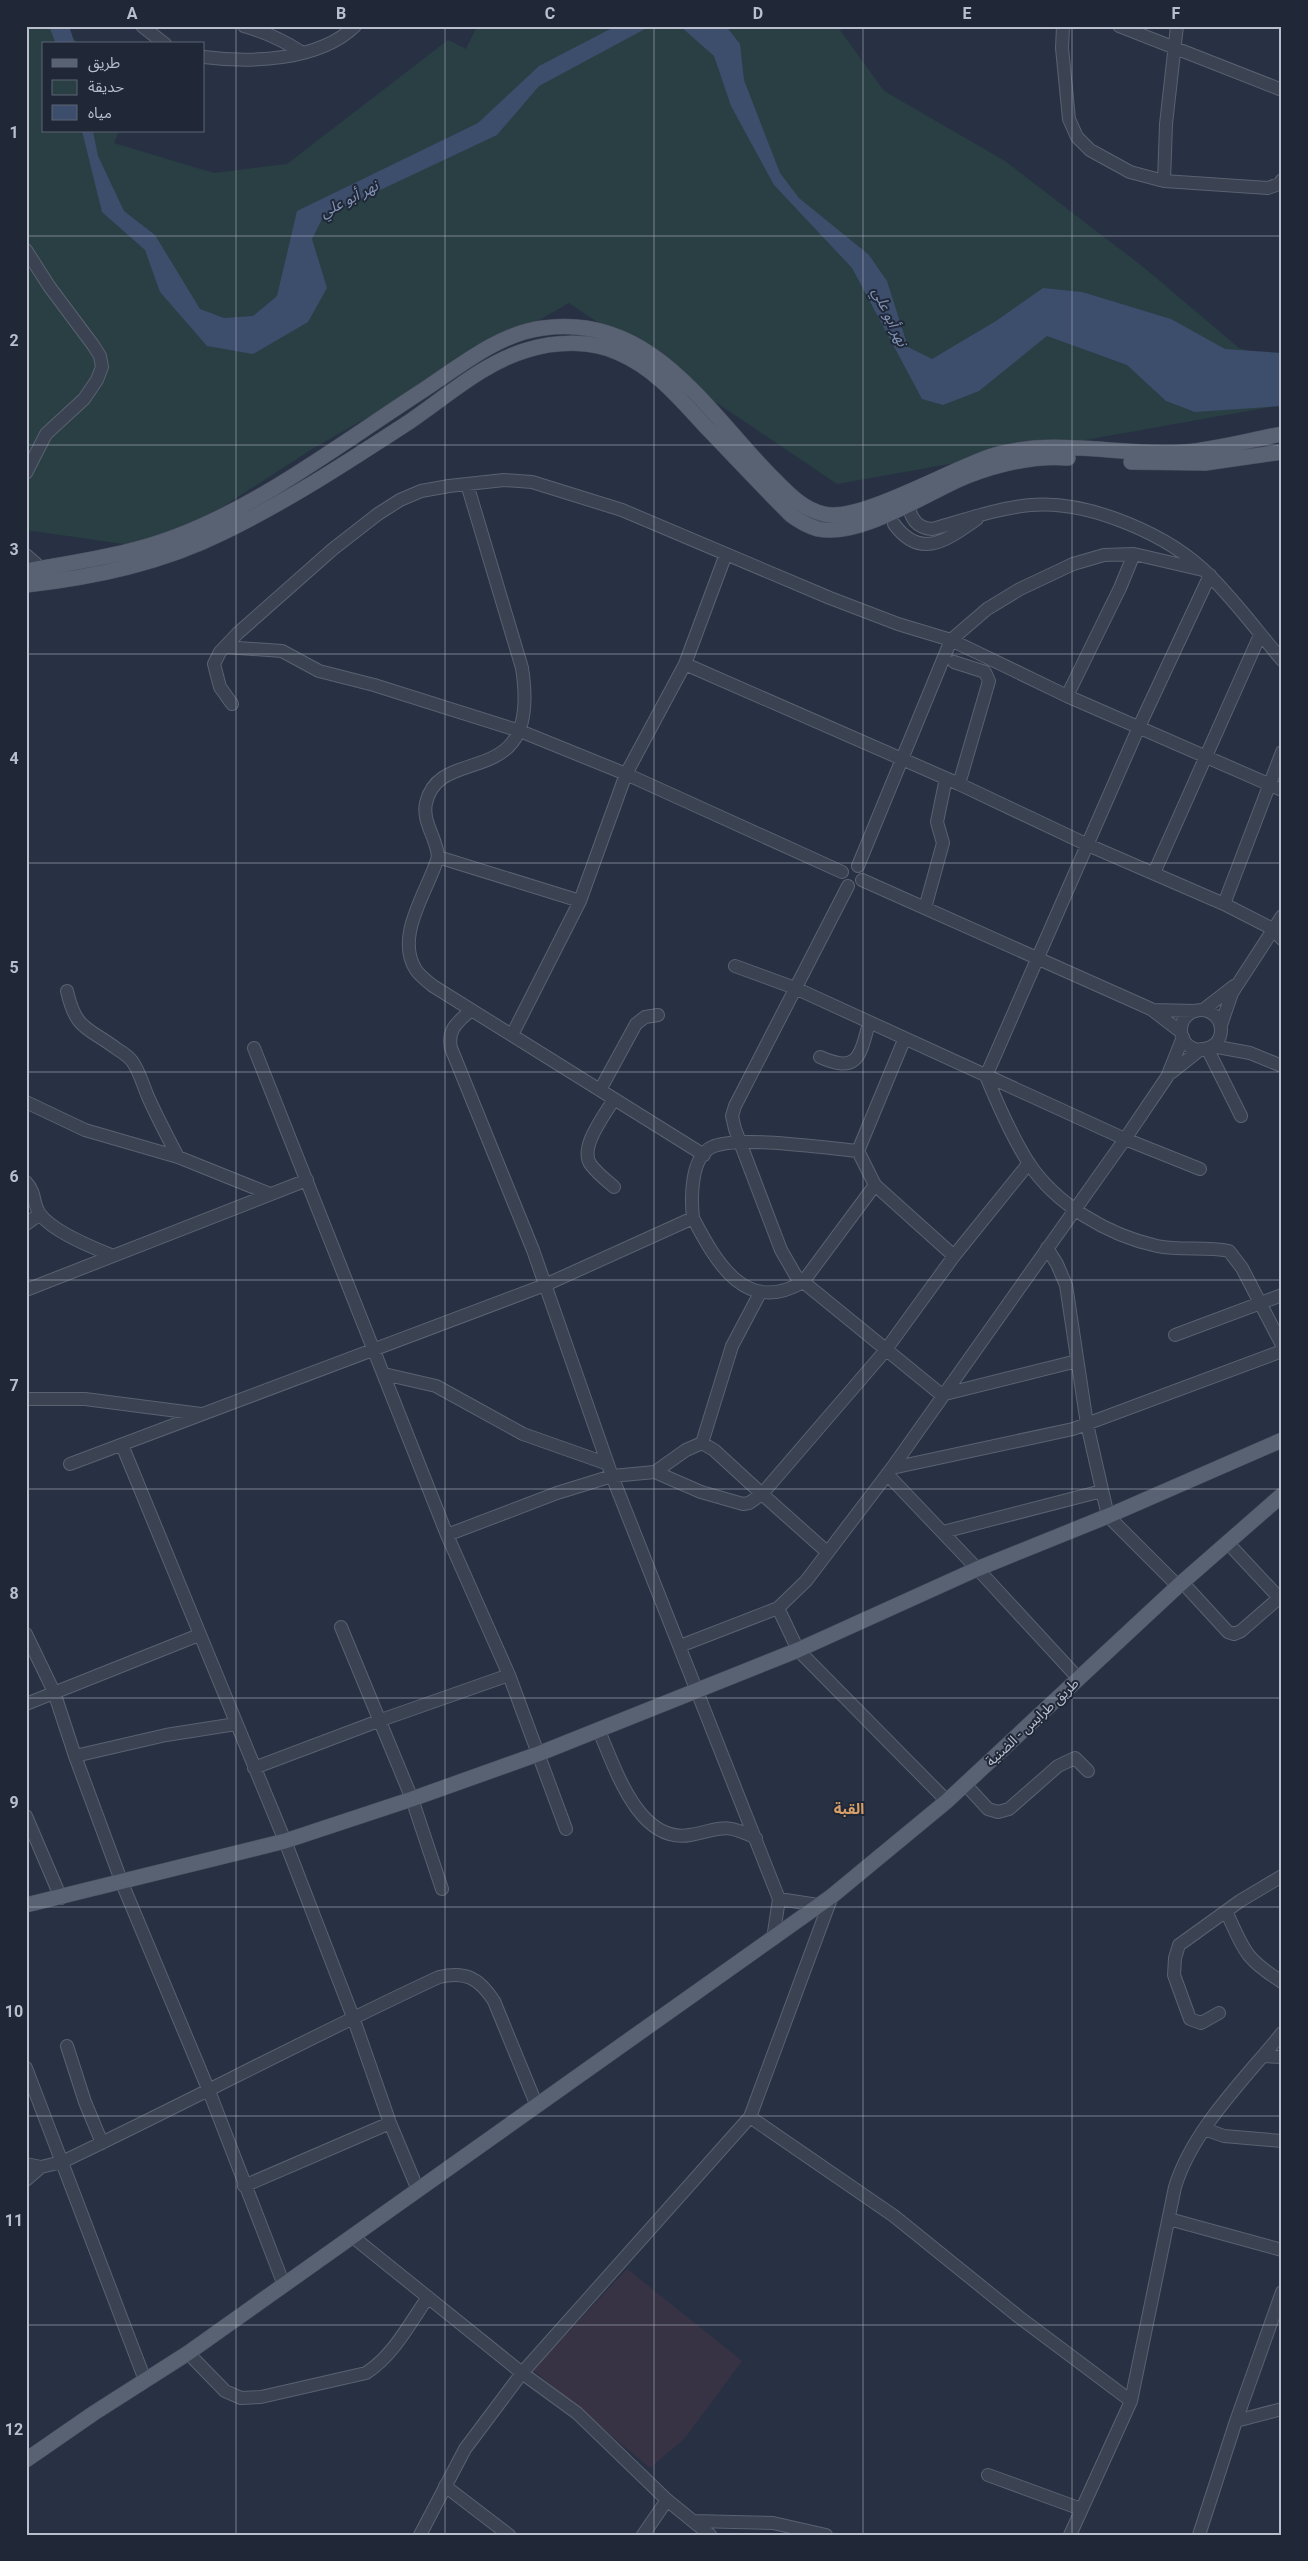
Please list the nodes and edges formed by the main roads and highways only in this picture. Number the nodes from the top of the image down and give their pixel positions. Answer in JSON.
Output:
{"nodes":[{"id":1,"x":454,"y":370,"type":"junction"},
{"id":2,"x":464,"y":384,"type":"junction"},
{"id":3,"x":1282,"y":434,"type":"edge"},
{"id":4,"x":1282,"y":445,"type":"edge"},
{"id":5,"x":1282,"y":452,"type":"edge"},
{"id":6,"x":1237,"y":460,"type":"junction"},
{"id":7,"x":310,"y":464,"type":"junction"},
{"id":8,"x":319,"y":478,"type":"junction"},
{"id":9,"x":34,"y":569,"type":"edge"},
{"id":10,"x":26,"y":584,"type":"edge"},
{"id":11,"x":1282,"y":1440,"type":"edge"},
{"id":12,"x":1282,"y":1495,"type":"edge"},
{"id":13,"x":26,"y":1905,"type":"edge"},
{"id":14,"x":26,"y":2460,"type":"edge"}],
"edges":[{"from":1,"to":2,"type":"main road"},
{"from":1,"to":3,"type":"main road"},
{"from":1,"to":7,"type":"main road"},
{"from":2,"to":6,"type":"main road"},
{"from":2,"to":8,"type":"main road"},
{"from":4,"to":6,"type":"main road"},
{"from":5,"to":6,"type":"main road"},
{"from":7,"to":8,"type":"main road"},
{"from":7,"to":9,"type":"main road"},
{"from":8,"to":10,"type":"main road"},
{"from":11,"to":13,"type":"main road"},
{"from":12,"to":14,"type":"main road","name":"طريق طرابس - الضنية"}]}
